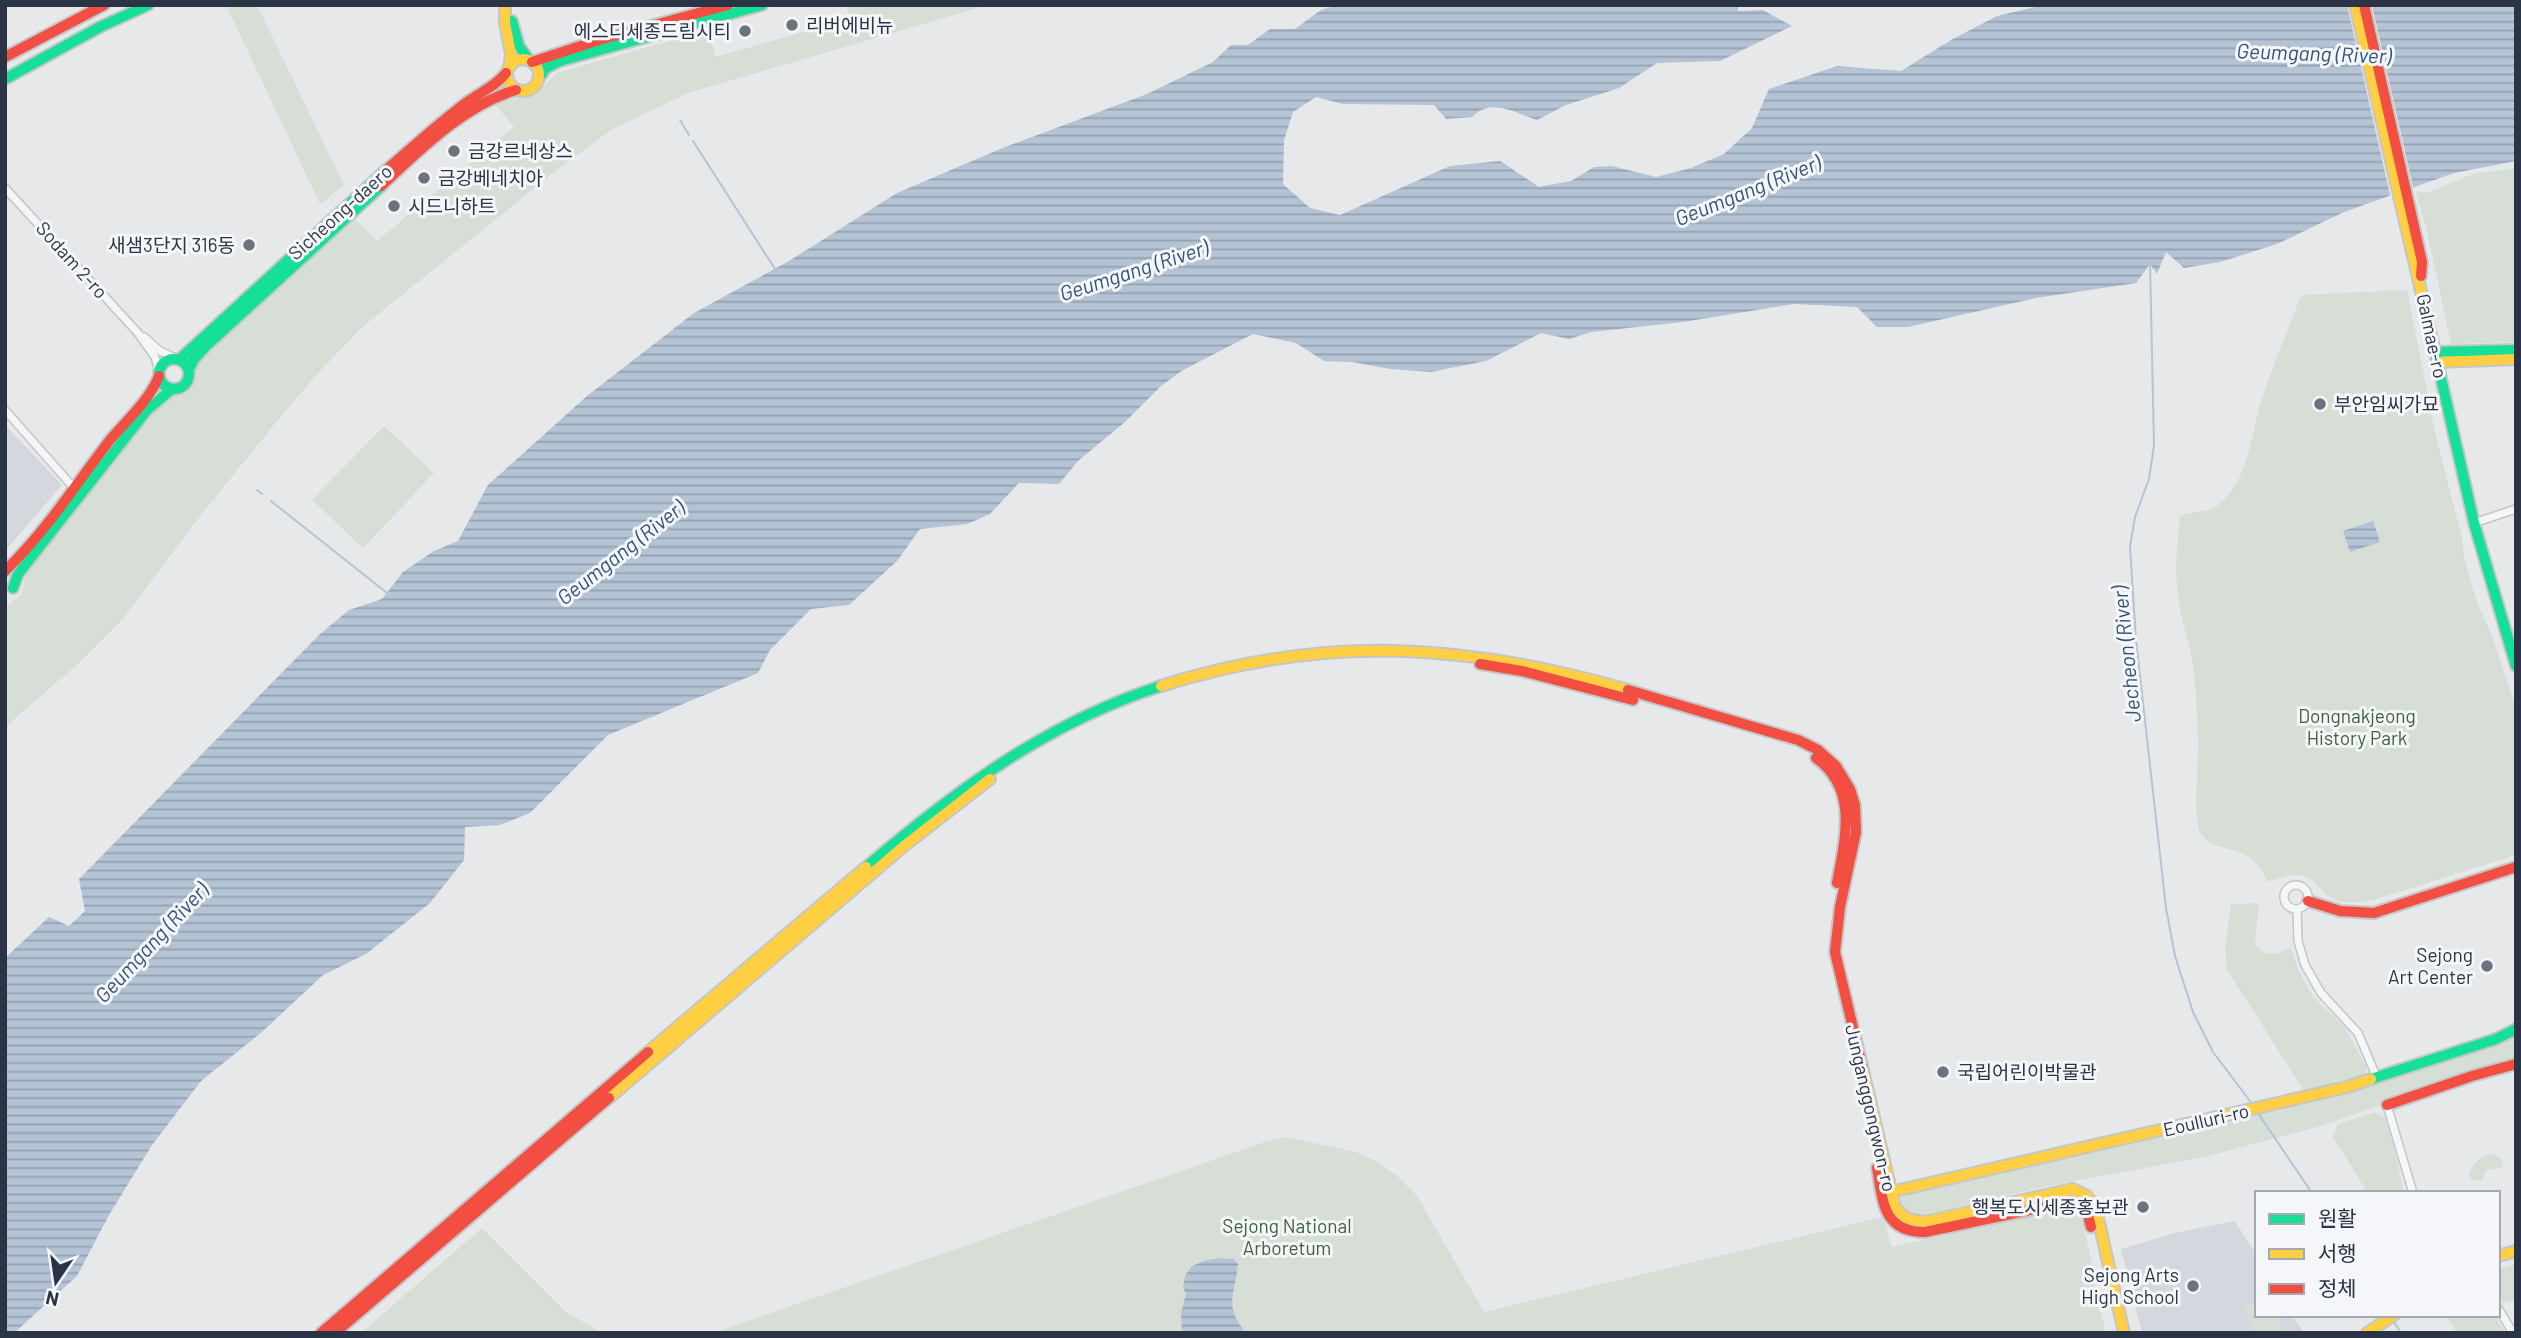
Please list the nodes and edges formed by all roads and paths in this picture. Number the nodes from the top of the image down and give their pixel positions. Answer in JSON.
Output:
{"nodes":[{"id":1,"x":104,"y":5,"type":"edge"},
{"id":2,"x":149,"y":5,"type":"edge"},
{"id":3,"x":728,"y":5,"type":"edge"},
{"id":4,"x":762,"y":5,"type":"edge"},
{"id":5,"x":2355,"y":5,"type":"edge"},
{"id":6,"x":2364,"y":5,"type":"edge"},
{"id":7,"x":506,"y":10,"type":"edge"},
{"id":8,"x":5,"y":57,"type":"edge"},
{"id":9,"x":530,"y":60,"type":"junction"},
{"id":10,"x":508,"y":69,"type":"junction"},
{"id":11,"x":539,"y":78,"type":"junction"},
{"id":12,"x":5,"y":79,"type":"edge"},
{"id":13,"x":516,"y":90,"type":"junction"},
{"id":14,"x":5,"y":188,"type":"edge"},
{"id":15,"x":2418,"y":263,"type":"junction"},
{"id":16,"x":138,"y":333,"type":"junction"},
{"id":17,"x":2516,"y":350,"type":"edge"},
{"id":18,"x":2436,"y":357,"type":"junction"},
{"id":19,"x":177,"y":359,"type":"junction"},
{"id":20,"x":2516,"y":359,"type":"edge"},
{"id":21,"x":189,"y":369,"type":"junction"},
{"id":22,"x":159,"y":373,"type":"junction"},
{"id":23,"x":172,"y":389,"type":"junction"},
{"id":24,"x":5,"y":410,"type":"edge"},
{"id":25,"x":74,"y":488,"type":"junction"},
{"id":26,"x":2516,"y":509,"type":"edge"},
{"id":27,"x":2474,"y":523,"type":"junction"},
{"id":28,"x":5,"y":573,"type":"edge"},
{"id":29,"x":13,"y":589,"type":"junction"},
{"id":30,"x":5,"y":598,"type":"edge"},
{"id":31,"x":2511,"y":637,"type":"edge"},
{"id":32,"x":2516,"y":666,"type":"edge"},
{"id":33,"x":1769,"y":734,"type":"junction"},
{"id":34,"x":1847,"y":794,"type":"junction"},
{"id":35,"x":2516,"y":867,"type":"edge"},
{"id":36,"x":2308,"y":901,"type":"junction"},
{"id":37,"x":2297,"y":909,"type":"junction"},
{"id":38,"x":2516,"y":1029,"type":"edge"},
{"id":39,"x":2516,"y":1064,"type":"edge"},
{"id":40,"x":2377,"y":1078,"type":"junction"},
{"id":41,"x":2387,"y":1105,"type":"joint"},
{"id":42,"x":2412,"y":1191,"type":"edge"},
{"id":43,"x":1891,"y":1192,"type":"junction"},
{"id":44,"x":2500,"y":1311,"type":"edge"},
{"id":45,"x":2391,"y":1317,"type":"edge"},
{"id":46,"x":321,"y":1333,"type":"edge"},
{"id":47,"x":335,"y":1333,"type":"edge"},
{"id":48,"x":2116,"y":1333,"type":"edge"},
{"id":49,"x":2124,"y":1333,"type":"edge"},
{"id":50,"x":2367,"y":1333,"type":"edge"},
{"id":51,"x":2513,"y":1333,"type":"edge"}],
"edges":[{"from":1,"to":8,"type":"main road"},
{"from":2,"to":12,"type":"main road"},
{"from":3,"to":9,"type":"main road"},
{"from":4,"to":11,"type":"main road"},
{"from":5,"to":15,"type":"main road"},
{"from":6,"to":15,"type":"main road"},
{"from":7,"to":9,"type":"main road"},
{"from":7,"to":10,"type":"main road"},
{"from":9,"to":10,"type":"main road"},
{"from":9,"to":11,"type":"main road"},
{"from":10,"to":13,"type":"main road"},
{"from":10,"to":19,"type":"main road","name":"Sicheong-daero"},
{"from":11,"to":13,"type":"main road"},
{"from":13,"to":21,"type":"main road","name":"Sicheong-daero"},
{"from":14,"to":16,"type":"street","name":"Sodam 2-ro"},
{"from":15,"to":18,"type":"main road","name":"Galmae-ro"},
{"from":16,"to":19,"type":"street"},
{"from":16,"to":22,"type":"street"},
{"from":17,"to":18,"type":"main road"},
{"from":18,"to":20,"type":"main road"},
{"from":18,"to":27,"type":"main road","name":"Galmae-ro"},
{"from":19,"to":21,"type":"main road"},
{"from":19,"to":22,"type":"main road"},
{"from":21,"to":23,"type":"main road"},
{"from":22,"to":23,"type":"main road"},
{"from":22,"to":25,"type":"main road"},
{"from":23,"to":29,"type":"main road"},
{"from":24,"to":25,"type":"street"},
{"from":25,"to":28,"type":"main road"},
{"from":26,"to":27,"type":"street"},
{"from":27,"to":31,"type":"main road","name":"Galmae-ro"},
{"from":28,"to":29,"type":"main road"},
{"from":29,"to":30,"type":"main road"},
{"from":31,"to":32,"type":"main road","name":"Galmae-ro"},
{"from":33,"to":34,"type":"main road"},
{"from":33,"to":46,"type":"main road"},
{"from":33,"to":47,"type":"main road"},
{"from":34,"to":43,"type":"main road","name":"Junganggongwon-ro"},
{"from":34,"to":48,"type":"main road","name":"Junganggongwon-ro"},
{"from":35,"to":36,"type":"main road"},
{"from":36,"to":37,"type":"street"},
{"from":36,"to":37,"type":"street"},
{"from":37,"to":40,"type":"street"},
{"from":38,"to":40,"type":"main road","name":"Eoulluri-ro"},
{"from":39,"to":41,"type":"main road"},
{"from":40,"to":43,"type":"main road","name":"Eoulluri-ro"},
{"from":41,"to":42,"type":"street"},
{"from":43,"to":49,"type":"main road","name":"Junganggongwon-ro"},
{"from":44,"to":51,"type":"street"},
{"from":45,"to":50,"type":"main road"}]}
